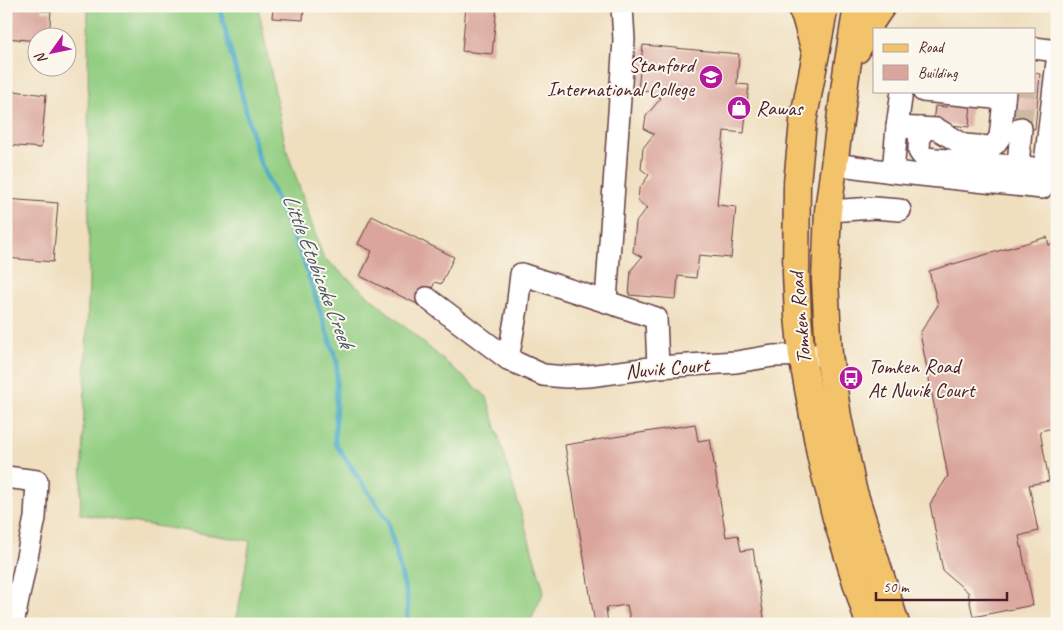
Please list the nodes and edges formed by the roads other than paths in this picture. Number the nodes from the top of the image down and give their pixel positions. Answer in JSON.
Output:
{"nodes":[{"id":1,"x":622,"y":6,"type":"edge"},
{"id":2,"x":800,"y":6,"type":"edge"},
{"id":3,"x":825,"y":6,"type":"edge"},
{"id":4,"x":857,"y":6,"type":"edge"},
{"id":5,"x":882,"y":6,"type":"edge"},
{"id":6,"x":1036,"y":48,"type":"edge"},
{"id":7,"x":1057,"y":51,"type":"edge"},
{"id":8,"x":816,"y":54,"type":"junction"},
{"id":9,"x":1057,"y":62,"type":"edge"},
{"id":10,"x":847,"y":68,"type":"junction"},
{"id":11,"x":902,"y":92,"type":"edge"},
{"id":12,"x":943,"y":92,"type":"edge"},
{"id":13,"x":1004,"y":95,"type":"edge"},
{"id":14,"x":897,"y":127,"type":"junction"},
{"id":15,"x":920,"y":128,"type":"junction"},
{"id":16,"x":1021,"y":128,"type":"tunnel mouth"},
{"id":17,"x":834,"y":164,"type":"junction"},
{"id":18,"x":1018,"y":167,"type":"junction"},
{"id":19,"x":1044,"y":170,"type":"junction"},
{"id":20,"x":894,"y":172,"type":"junction"},
{"id":21,"x":828,"y":210,"type":"junction"},
{"id":22,"x":900,"y":210,"type":"dead end"},
{"id":23,"x":427,"y":298,"type":"dead end"},
{"id":24,"x":606,"y":301,"type":"junction"},
{"id":25,"x":829,"y":355,"type":"junction"},
{"id":26,"x":802,"y":356,"type":"junction"},
{"id":27,"x":508,"y":359,"type":"junction"},
{"id":28,"x":658,"y":367,"type":"junction"},
{"id":29,"x":6,"y":477,"type":"edge"},
{"id":30,"x":13,"y":624,"type":"edge"},
{"id":31,"x":869,"y":624,"type":"edge"},
{"id":32,"x":896,"y":624,"type":"edge"}],
"edges":[{"from":1,"to":24,"type":"street"},
{"from":2,"to":8,"type":"main road"},
{"from":3,"to":8,"type":"main road","name":"Tomken Road"},
{"from":4,"to":10,"type":"main road","name":"Tomken Road"},
{"from":5,"to":10,"type":"main road"},
{"from":6,"to":7,"type":"street"},
{"from":8,"to":26,"type":"main road","name":"Tomken Road"},
{"from":9,"to":19,"type":"street"},
{"from":10,"to":17,"type":"main road","name":"Tomken Road"},
{"from":11,"to":14,"type":"street"},
{"from":12,"to":13,"type":"street"},
{"from":13,"to":15,"type":"street"},
{"from":14,"to":15,"type":"street"},
{"from":14,"to":20,"type":"street"},
{"from":15,"to":18,"type":"street"},
{"from":16,"to":18,"type":"street"},
{"from":17,"to":20,"type":"street"},
{"from":17,"to":21,"type":"main road","name":"Tomken Road"},
{"from":18,"to":19,"type":"street"},
{"from":19,"to":20,"type":"street"},
{"from":21,"to":22,"type":"street"},
{"from":21,"to":25,"type":"main road","name":"Tomken Road"},
{"from":23,"to":27,"type":"street","name":"Nuvik Court"},
{"from":24,"to":27,"type":"street"},
{"from":24,"to":28,"type":"street"},
{"from":25,"to":26,"type":"street","name":"Nuvik Court"},
{"from":25,"to":32,"type":"main road","name":"Tomken Road"},
{"from":26,"to":28,"type":"street","name":"Nuvik Court"},
{"from":26,"to":31,"type":"main road","name":"Tomken Road"},
{"from":27,"to":28,"type":"street","name":"Nuvik Court"},
{"from":29,"to":30,"type":"street"}]}
